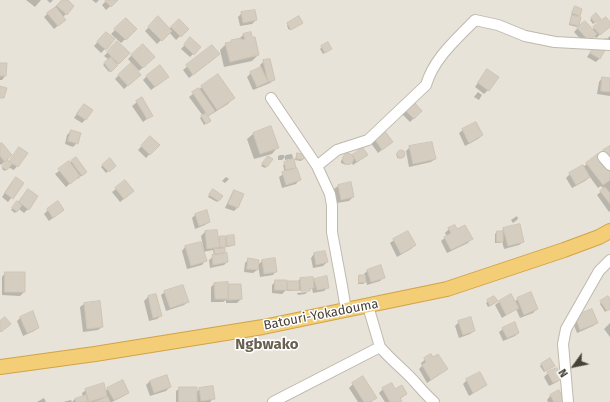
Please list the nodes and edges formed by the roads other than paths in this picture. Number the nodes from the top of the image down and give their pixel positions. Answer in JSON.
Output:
{"nodes":[{"id":1,"x":610,"y":45,"type":"edge"},
{"id":2,"x":271,"y":98,"type":"dead end"},
{"id":3,"x":603,"y":157,"type":"dead end"},
{"id":4,"x":610,"y":165,"type":"edge"},
{"id":5,"x":317,"y":166,"type":"junction"},
{"id":6,"x":610,"y":231,"type":"edge"},
{"id":7,"x":610,"y":260,"type":"edge"},
{"id":8,"x":368,"y":306,"type":"junction"},
{"id":9,"x":346,"y":310,"type":"junction"},
{"id":10,"x":380,"y":347,"type":"junction"},
{"id":11,"x":0,"y":367,"type":"edge"},
{"id":12,"x":273,"y":402,"type":"edge"},
{"id":13,"x":434,"y":402,"type":"edge"},
{"id":14,"x":568,"y":402,"type":"edge"}],
"edges":[{"from":1,"to":5,"type":"street"},
{"from":2,"to":5,"type":"street"},
{"from":3,"to":4,"type":"street"},
{"from":5,"to":9,"type":"street"},
{"from":6,"to":8,"type":"highway","name":"Batouri-Yokadouma"},
{"from":7,"to":14,"type":"street"},
{"from":8,"to":9,"type":"highway","name":"Batouri-Yokadouma"},
{"from":8,"to":10,"type":"street"},
{"from":9,"to":11,"type":"highway","name":"Batouri-Yokadouma"},
{"from":10,"to":12,"type":"street"},
{"from":10,"to":13,"type":"street"}]}
